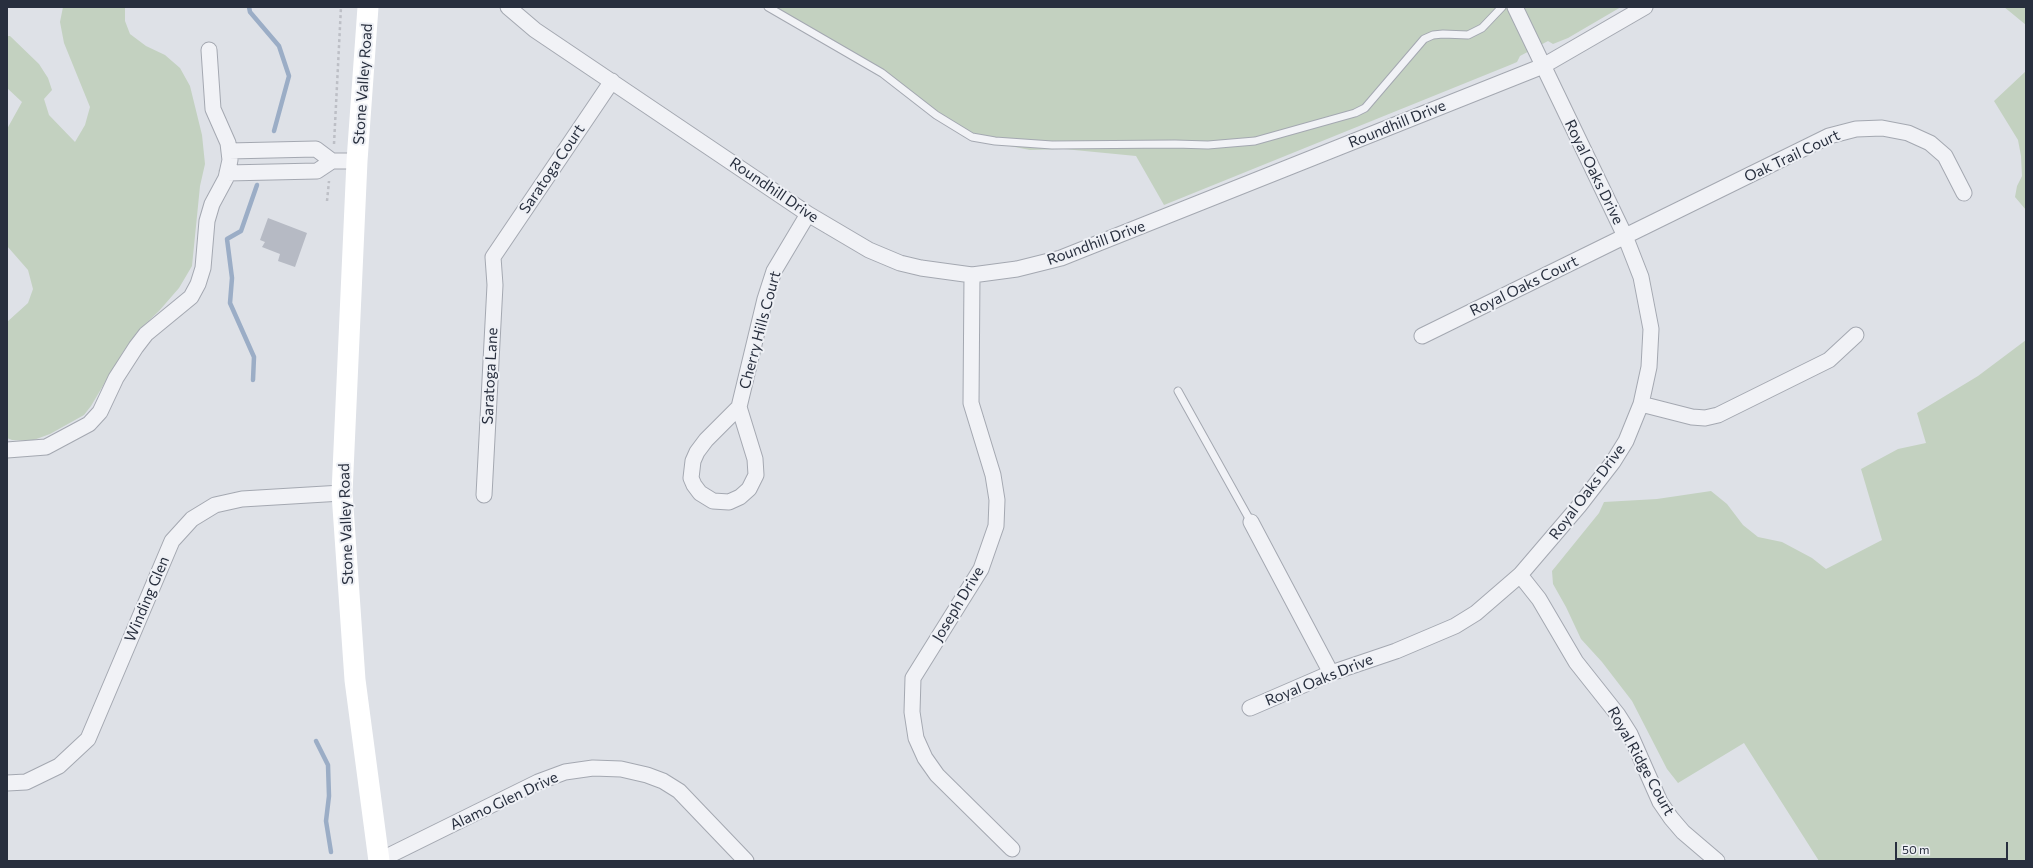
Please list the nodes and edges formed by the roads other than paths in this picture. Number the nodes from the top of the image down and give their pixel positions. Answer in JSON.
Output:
{"nodes":[{"id":1,"x":356,"y":7,"type":"edge"},
{"id":2,"x":368,"y":7,"type":"edge"},
{"id":3,"x":508,"y":7,"type":"edge"},
{"id":4,"x":768,"y":7,"type":"edge"},
{"id":5,"x":1502,"y":7,"type":"edge"},
{"id":6,"x":1515,"y":7,"type":"edge"},
{"id":7,"x":1645,"y":7,"type":"edge"},
{"id":8,"x":209,"y":50,"type":"dead end"},
{"id":9,"x":1543,"y":66,"type":"junction"},
{"id":10,"x":612,"y":81,"type":"junction"},
{"id":11,"x":229,"y":161,"type":"junction"},
{"id":12,"x":332,"y":161,"type":"junction"},
{"id":13,"x":357,"y":161,"type":"junction"},
{"id":14,"x":1964,"y":193,"type":"dead end"},
{"id":15,"x":808,"y":214,"type":"junction"},
{"id":16,"x":1625,"y":236,"type":"junction"},
{"id":17,"x":493,"y":257,"type":"joint"},
{"id":18,"x":972,"y":275,"type":"junction"},
{"id":19,"x":1422,"y":336,"type":"dead end"},
{"id":20,"x":1856,"y":336,"type":"dead end"},
{"id":21,"x":1178,"y":391,"type":"dead end"},
{"id":22,"x":1641,"y":404,"type":"junction"},
{"id":23,"x":739,"y":407,"type":"junction"},
{"id":24,"x":7,"y":450,"type":"edge"},
{"id":25,"x":342,"y":493,"type":"junction"},
{"id":26,"x":484,"y":495,"type":"dead end"},
{"id":27,"x":1251,"y":522,"type":"joint"},
{"id":28,"x":1520,"y":575,"type":"junction"},
{"id":29,"x":1332,"y":673,"type":"junction"},
{"id":30,"x":1250,"y":708,"type":"dead end"},
{"id":31,"x":7,"y":783,"type":"edge"},
{"id":32,"x":1012,"y":849,"type":"dead end"},
{"id":33,"x":378,"y":861,"type":"edge"},
{"id":34,"x":746,"y":861,"type":"edge"},
{"id":35,"x":1717,"y":861,"type":"edge"}],
"edges":[{"from":1,"to":13,"type":"street","name":"Stone Valley Road"},
{"from":2,"to":13,"type":"street","name":"Stone Valley Road"},
{"from":3,"to":10,"type":"street","name":"Roundhill Drive"},
{"from":4,"to":5,"type":"lane"},
{"from":6,"to":9,"type":"street","name":"Royal Oaks Drive"},
{"from":7,"to":9,"type":"street","name":"Roundhill Drive"},
{"from":8,"to":11,"type":"street"},
{"from":9,"to":16,"type":"street","name":"Royal Oaks Drive"},
{"from":9,"to":18,"type":"street","name":"Roundhill Drive"},
{"from":10,"to":15,"type":"street","name":"Roundhill Drive"},
{"from":10,"to":17,"type":"street","name":"Saratoga Court"},
{"from":11,"to":12,"type":"street"},
{"from":11,"to":12,"type":"street"},
{"from":11,"to":24,"type":"street"},
{"from":12,"to":13,"type":"street"},
{"from":13,"to":25,"type":"street","name":"Stone Valley Road"},
{"from":14,"to":16,"type":"street","name":"Oak Trail Court"},
{"from":15,"to":18,"type":"street","name":"Roundhill Drive"},
{"from":15,"to":23,"type":"street","name":"Cherry Hills Court"},
{"from":16,"to":19,"type":"street","name":"Royal Oaks Court"},
{"from":16,"to":22,"type":"street","name":"Royal Oaks Drive"},
{"from":17,"to":26,"type":"street","name":"Saratoga Lane"},
{"from":18,"to":32,"type":"street","name":"Joseph Drive"},
{"from":20,"to":22,"type":"street"},
{"from":21,"to":27,"type":"lane"},
{"from":22,"to":28,"type":"street","name":"Royal Oaks Drive"},
{"from":23,"to":23,"type":"street","name":"Cherry Hills Court"},
{"from":25,"to":31,"type":"street","name":"Winding Glen"},
{"from":25,"to":33,"type":"street","name":"Stone Valley Road"},
{"from":27,"to":29,"type":"street"},
{"from":28,"to":29,"type":"street","name":"Royal Oaks Drive"},
{"from":28,"to":35,"type":"street","name":"Royal Ridge Court"},
{"from":29,"to":30,"type":"street","name":"Royal Oaks Drive"},
{"from":33,"to":34,"type":"street","name":"Alamo Glen Drive"}]}
